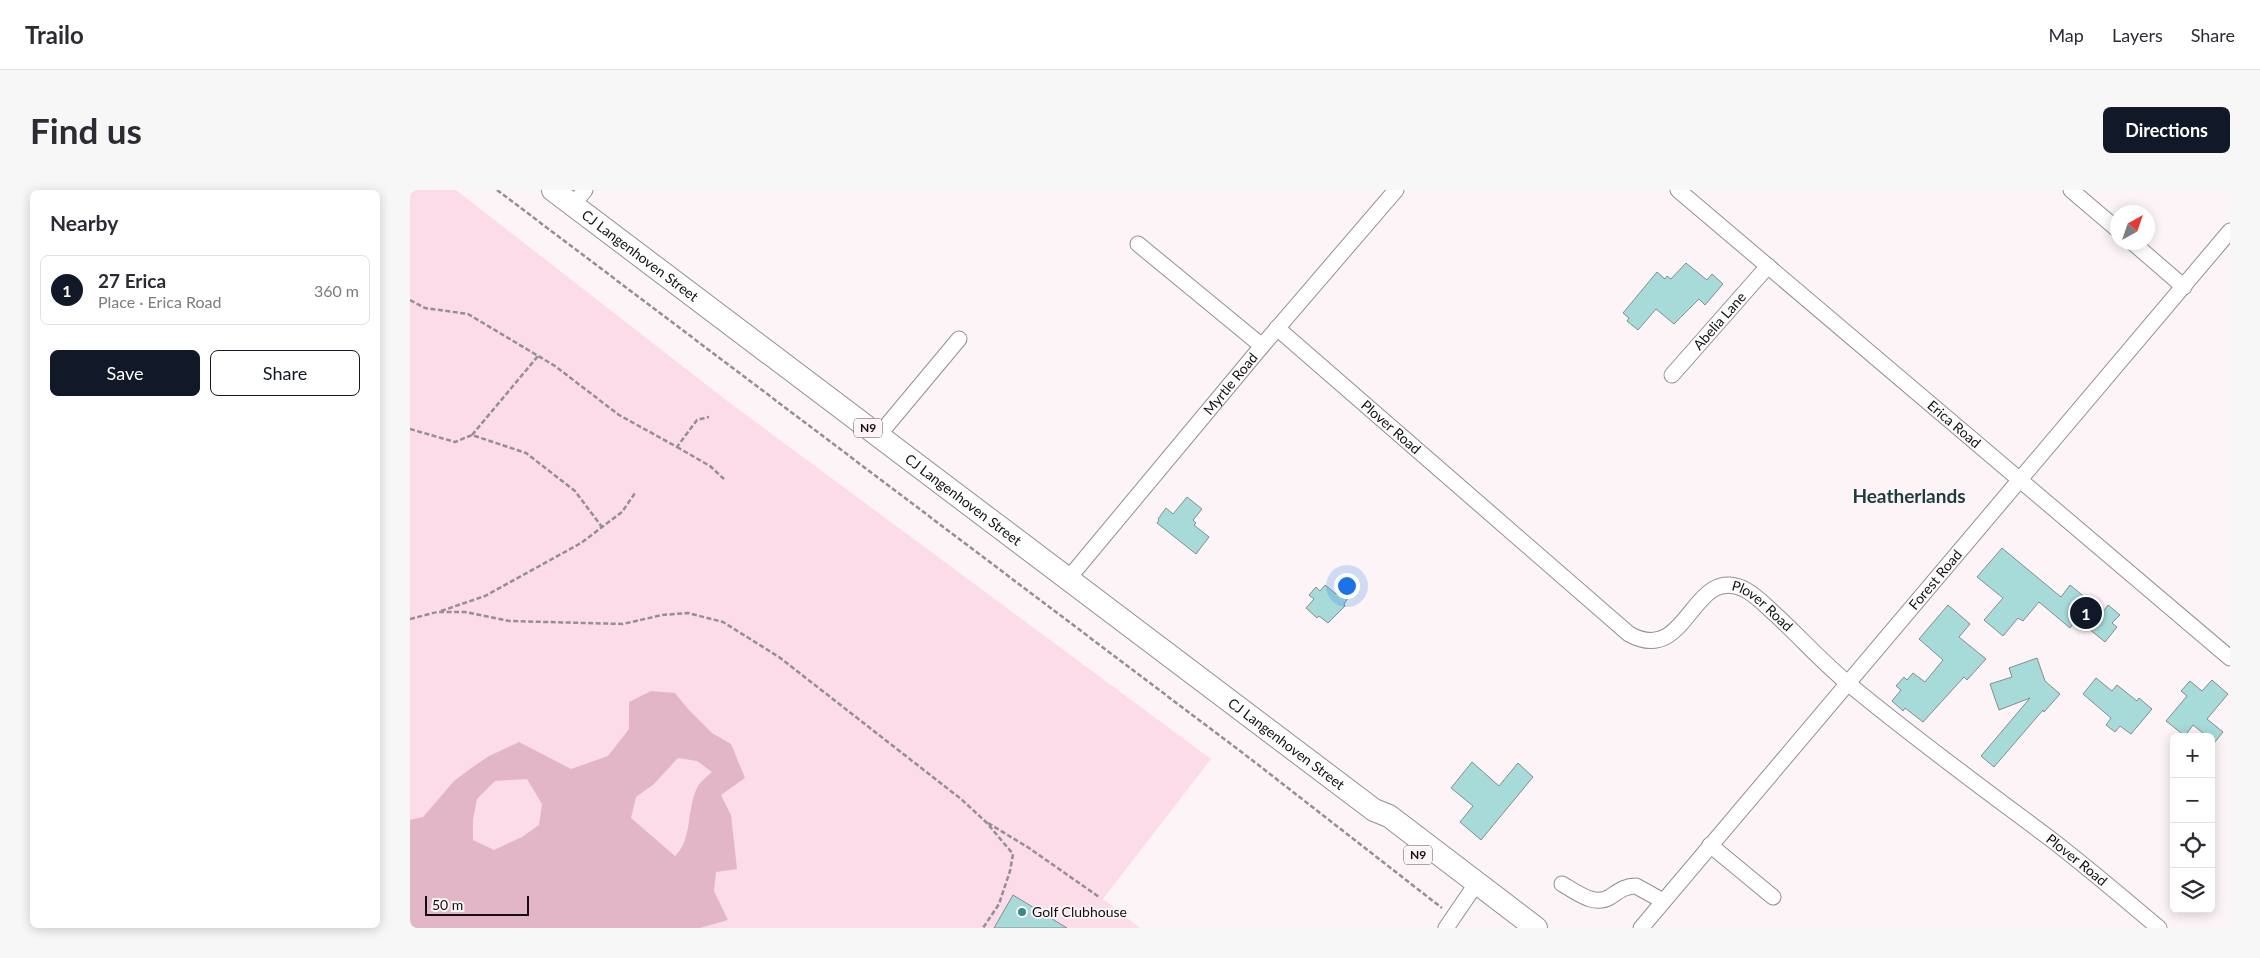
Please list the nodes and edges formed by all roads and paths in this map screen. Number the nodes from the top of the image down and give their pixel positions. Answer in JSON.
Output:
{"nodes":[{"id":1,"x":496,"y":190,"type":"edge"},
{"id":2,"x":553,"y":190,"type":"edge"},
{"id":3,"x":1396,"y":190,"type":"edge"},
{"id":4,"x":1678,"y":190,"type":"edge"},
{"id":5,"x":2071,"y":190,"type":"edge"},
{"id":6,"x":579,"y":198,"type":"edge"},
{"id":7,"x":2110,"y":223,"type":"edge"},
{"id":8,"x":2230,"y":231,"type":"edge"},
{"id":9,"x":1138,"y":244,"type":"dead end"},
{"id":10,"x":2141,"y":250,"type":"edge"},
{"id":11,"x":1768,"y":266,"type":"junction"},
{"id":12,"x":2184,"y":287,"type":"junction"},
{"id":13,"x":410,"y":300,"type":"edge"},
{"id":14,"x":1277,"y":328,"type":"junction"},
{"id":15,"x":959,"y":339,"type":"dead end"},
{"id":16,"x":1262,"y":346,"type":"junction"},
{"id":17,"x":538,"y":356,"type":"junction"},
{"id":18,"x":1672,"y":375,"type":"dead end"},
{"id":19,"x":709,"y":416,"type":"dead end"},
{"id":20,"x":410,"y":430,"type":"edge"},
{"id":21,"x":472,"y":435,"type":"junction"},
{"id":22,"x":878,"y":436,"type":"junction"},
{"id":23,"x":677,"y":447,"type":"junction"},
{"id":24,"x":724,"y":479,"type":"dead end"},
{"id":25,"x":2020,"y":479,"type":"junction"},
{"id":26,"x":635,"y":492,"type":"dead end"},
{"id":27,"x":602,"y":527,"type":"junction"},
{"id":28,"x":1068,"y":579,"type":"junction"},
{"id":29,"x":437,"y":612,"type":"junction"},
{"id":30,"x":410,"y":619,"type":"edge"},
{"id":31,"x":2230,"y":658,"type":"edge"},
{"id":32,"x":1847,"y":683,"type":"junction"},
{"id":33,"x":986,"y":822,"type":"junction"},
{"id":34,"x":1710,"y":845,"type":"junction"},
{"id":35,"x":1562,"y":884,"type":"dead end"},
{"id":36,"x":1472,"y":890,"type":"junction"},
{"id":37,"x":1099,"y":897,"type":"dead end"},
{"id":38,"x":1773,"y":897,"type":"dead end"},
{"id":39,"x":1663,"y":901,"type":"junction"},
{"id":40,"x":1444,"y":921,"type":"edge"},
{"id":41,"x":983,"y":928,"type":"edge"},
{"id":42,"x":1510,"y":928,"type":"edge"},
{"id":43,"x":1536,"y":928,"type":"edge"},
{"id":44,"x":1641,"y":928,"type":"edge"},
{"id":45,"x":2158,"y":928,"type":"edge"}],
"edges":[{"from":1,"to":40,"type":"path"},
{"from":2,"to":6,"type":"highway","name":"CJ Langenhoven Street","number":"N9"},
{"from":3,"to":14,"type":"street","name":"Myrtle Road"},
{"from":4,"to":11,"type":"street","name":"Erica Road"},
{"from":5,"to":7,"type":"street"},
{"from":6,"to":22,"type":"highway","name":"CJ Langenhoven Street","number":"N9"},
{"from":8,"to":12,"type":"street","name":"Forest Road"},
{"from":9,"to":16,"type":"street"},
{"from":10,"to":12,"type":"street"},
{"from":11,"to":18,"type":"street","name":"Abelia Lane"},
{"from":11,"to":25,"type":"street","name":"Erica Road"},
{"from":12,"to":25,"type":"street","name":"Forest Road"},
{"from":13,"to":17,"type":"path"},
{"from":14,"to":16,"type":"street","name":"Myrtle Road"},
{"from":14,"to":32,"type":"street","name":"Plover Road"},
{"from":15,"to":22,"type":"street"},
{"from":16,"to":28,"type":"street","name":"Myrtle Road"},
{"from":17,"to":21,"type":"path"},
{"from":17,"to":23,"type":"path"},
{"from":19,"to":23,"type":"path"},
{"from":20,"to":21,"type":"path"},
{"from":21,"to":27,"type":"path"},
{"from":22,"to":28,"type":"highway","name":"CJ Langenhoven Street","number":"N9"},
{"from":23,"to":24,"type":"path"},
{"from":25,"to":31,"type":"street","name":"Erica Road"},
{"from":25,"to":32,"type":"street","name":"Forest Road"},
{"from":26,"to":27,"type":"path"},
{"from":27,"to":29,"type":"path"},
{"from":28,"to":36,"type":"highway","name":"CJ Langenhoven Street","number":"N9"},
{"from":29,"to":30,"type":"path"},
{"from":29,"to":33,"type":"path"},
{"from":32,"to":34,"type":"street","name":"Forest Road"},
{"from":32,"to":45,"type":"street","name":"Plover Road"},
{"from":33,"to":37,"type":"path"},
{"from":33,"to":41,"type":"path"},
{"from":34,"to":38,"type":"street"},
{"from":34,"to":39,"type":"street","name":"Forest Road"},
{"from":35,"to":39,"type":"street"},
{"from":36,"to":40,"type":"street"},
{"from":36,"to":42,"type":"highway","name":"CJ Langenhoven Street","number":"N9"},
{"from":36,"to":43,"type":"highway","name":"CJ Langenhoven Street","number":"N9"},
{"from":39,"to":44,"type":"street","name":"Forest Road"}]}
